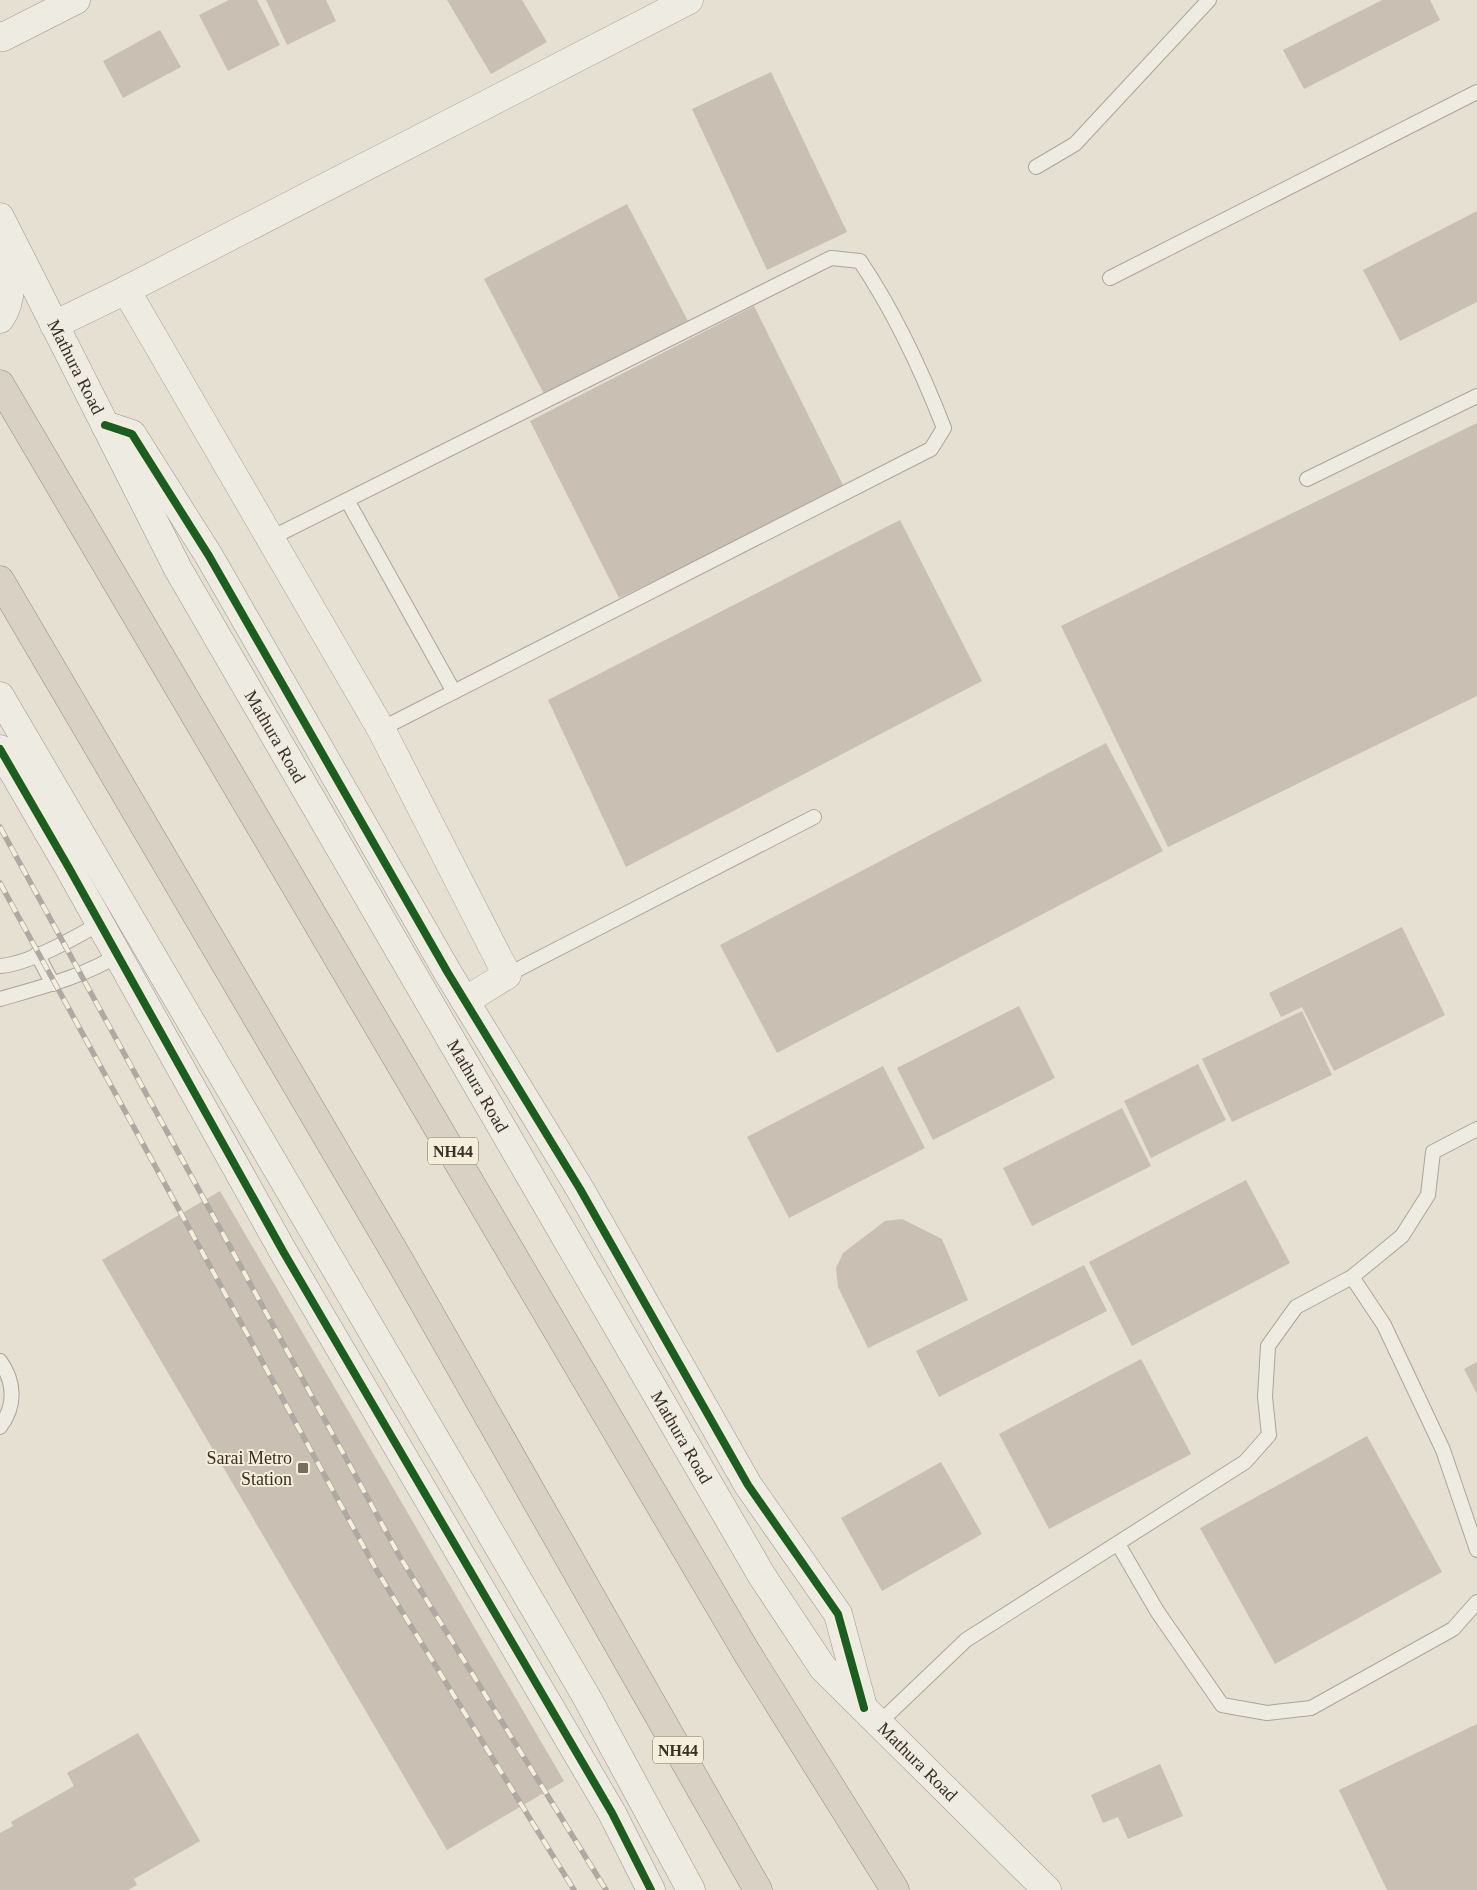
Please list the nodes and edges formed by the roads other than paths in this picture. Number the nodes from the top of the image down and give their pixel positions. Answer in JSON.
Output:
{"nodes":[{"id":1,"x":76,"y":0,"type":"edge"},
{"id":2,"x":689,"y":0,"type":"edge"},
{"id":3,"x":1210,"y":0,"type":"edge"},
{"id":4,"x":1,"y":39,"type":"edge"},
{"id":5,"x":1477,"y":92,"type":"edge"},
{"id":6,"x":1036,"y":166,"type":"dead end"},
{"id":7,"x":0,"y":217,"type":"edge"},
{"id":8,"x":0,"y":227,"type":"edge"},
{"id":9,"x":1110,"y":278,"type":"dead end"},
{"id":10,"x":126,"y":290,"type":"junction"},
{"id":11,"x":0,"y":319,"type":"edge"},
{"id":12,"x":54,"y":325,"type":"junction"},
{"id":13,"x":0,"y":384,"type":"edge"},
{"id":14,"x":1477,"y":396,"type":"edge"},
{"id":15,"x":105,"y":425,"type":"junction"},
{"id":16,"x":1307,"y":480,"type":"dead end"},
{"id":17,"x":347,"y":500,"type":"junction"},
{"id":18,"x":271,"y":538,"type":"junction"},
{"id":19,"x":0,"y":580,"type":"edge"},
{"id":20,"x":454,"y":692,"type":"junction"},
{"id":21,"x":0,"y":696,"type":"edge"},
{"id":22,"x":381,"y":729,"type":"junction"},
{"id":23,"x":0,"y":748,"type":"edge"},
{"id":24,"x":814,"y":817,"type":"dead end"},
{"id":25,"x":125,"y":908,"type":"junction"},
{"id":26,"x":100,"y":923,"type":"junction"},
{"id":27,"x":143,"y":940,"type":"junction"},
{"id":28,"x":37,"y":954,"type":"junction"},
{"id":29,"x":118,"y":955,"type":"junction"},
{"id":30,"x":0,"y":966,"type":"edge"},
{"id":31,"x":507,"y":975,"type":"junction"},
{"id":32,"x":53,"y":984,"type":"junction"},
{"id":33,"x":0,"y":999,"type":"edge"},
{"id":34,"x":465,"y":1001,"type":"junction"},
{"id":35,"x":1477,"y":1129,"type":"edge"},
{"id":36,"x":1352,"y":1277,"type":"junction"},
{"id":37,"x":0,"y":1361,"type":"edge"},
{"id":38,"x":0,"y":1427,"type":"edge"},
{"id":39,"x":740,"y":1471,"type":"junction"},
{"id":40,"x":711,"y":1488,"type":"junction"},
{"id":41,"x":1118,"y":1544,"type":"junction"},
{"id":42,"x":1477,"y":1550,"type":"edge"},
{"id":43,"x":1477,"y":1602,"type":"edge"},
{"id":44,"x":871,"y":1716,"type":"junction"},
{"id":45,"x":642,"y":1801,"type":"junction"},
{"id":46,"x":612,"y":1813,"type":"junction"},
{"id":47,"x":651,"y":1890,"type":"edge"},
{"id":48,"x":691,"y":1890,"type":"edge"},
{"id":49,"x":758,"y":1890,"type":"edge"},
{"id":50,"x":895,"y":1890,"type":"edge"},
{"id":51,"x":1047,"y":1890,"type":"edge"}],
"edges":[{"from":1,"to":4,"type":"street"},
{"from":2,"to":10,"type":"street"},
{"from":3,"to":6,"type":"lane"},
{"from":5,"to":9,"type":"lane"},
{"from":7,"to":12,"type":"street","name":"Mathura Road"},
{"from":8,"to":11,"type":"street"},
{"from":10,"to":12,"type":"street"},
{"from":10,"to":18,"type":"street"},
{"from":12,"to":15,"type":"street","name":"Mathura Road"},
{"from":13,"to":50,"type":"highway","number":"NH44"},
{"from":14,"to":16,"type":"lane"},
{"from":15,"to":34,"type":"street"},
{"from":15,"to":40,"type":"street","name":"Mathura Road"},
{"from":17,"to":18,"type":"lane"},
{"from":17,"to":20,"type":"lane"},
{"from":17,"to":20,"type":"lane"},
{"from":18,"to":22,"type":"street"},
{"from":19,"to":49,"type":"highway","number":"NH44"},
{"from":20,"to":22,"type":"lane"},
{"from":21,"to":25,"type":"street"},
{"from":22,"to":31,"type":"street"},
{"from":23,"to":26,"type":"street"},
{"from":24,"to":31,"type":"lane"},
{"from":25,"to":26,"type":"lane"},
{"from":25,"to":27,"type":"street"},
{"from":26,"to":28,"type":"lane"},
{"from":26,"to":29,"type":"street"},
{"from":27,"to":29,"type":"lane"},
{"from":27,"to":45,"type":"street"},
{"from":28,"to":30,"type":"lane"},
{"from":28,"to":32,"type":"lane"},
{"from":29,"to":32,"type":"lane"},
{"from":29,"to":46,"type":"street"},
{"from":31,"to":34,"type":"street"},
{"from":32,"to":33,"type":"lane"},
{"from":34,"to":39,"type":"street"},
{"from":35,"to":36,"type":"lane"},
{"from":36,"to":41,"type":"lane"},
{"from":36,"to":42,"type":"lane"},
{"from":37,"to":38,"type":"lane"},
{"from":39,"to":40,"type":"street"},
{"from":39,"to":44,"type":"street"},
{"from":40,"to":44,"type":"street","name":"Mathura Road"},
{"from":41,"to":43,"type":"lane"},
{"from":41,"to":44,"type":"lane"},
{"from":44,"to":51,"type":"street","name":"Mathura Road"},
{"from":45,"to":46,"type":"street"},
{"from":45,"to":48,"type":"street"},
{"from":46,"to":47,"type":"street"}]}
